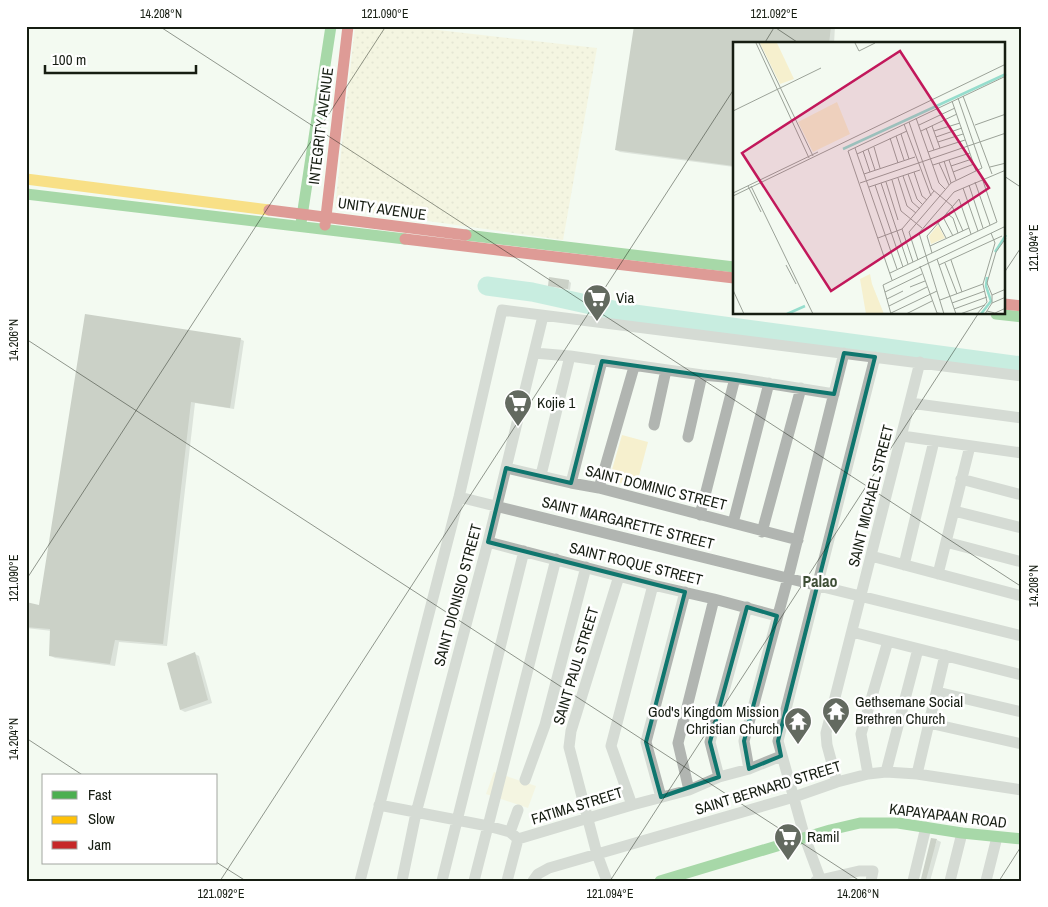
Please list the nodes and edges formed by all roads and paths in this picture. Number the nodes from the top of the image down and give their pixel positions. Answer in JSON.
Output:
{"nodes":[{"id":1,"x":331,"y":26,"type":"edge"},
{"id":2,"x":348,"y":26,"type":"edge"},
{"id":3,"x":26,"y":179,"type":"edge"},
{"id":4,"x":26,"y":194,"type":"edge"},
{"id":5,"x":302,"y":214,"type":"junction"},
{"id":6,"x":326,"y":216,"type":"junction"},
{"id":7,"x":301,"y":226,"type":"junction"},
{"id":8,"x":324,"y":229,"type":"junction"},
{"id":9,"x":733,"y":267,"type":"edge"},
{"id":10,"x":733,"y":278,"type":"edge"},
{"id":11,"x":1006,"y":304,"type":"edge"},
{"id":12,"x":1022,"y":306,"type":"edge"},
{"id":13,"x":1005,"y":315,"type":"edge"},
{"id":14,"x":543,"y":316,"type":"junction"},
{"id":15,"x":1022,"y":317,"type":"edge"},
{"id":16,"x":534,"y":353,"type":"junction"},
{"id":17,"x":844,"y":354,"type":"junction"},
{"id":18,"x":570,"y":356,"type":"junction"},
{"id":19,"x":875,"y":357,"type":"junction"},
{"id":20,"x":602,"y":361,"type":"junction"},
{"id":21,"x":920,"y":362,"type":"junction"},
{"id":22,"x":634,"y":366,"type":"junction"},
{"id":23,"x":666,"y":370,"type":"junction"},
{"id":24,"x":702,"y":375,"type":"junction"},
{"id":25,"x":1022,"y":376,"type":"edge"},
{"id":26,"x":735,"y":378,"type":"junction"},
{"id":27,"x":769,"y":383,"type":"junction"},
{"id":28,"x":801,"y":388,"type":"junction"},
{"id":29,"x":834,"y":394,"type":"junction"},
{"id":30,"x":910,"y":402,"type":"junction"},
{"id":31,"x":1022,"y":418,"type":"edge"},
{"id":32,"x":654,"y":425,"type":"dead end"},
{"id":33,"x":902,"y":436,"type":"junction"},
{"id":34,"x":688,"y":437,"type":"dead end"},
{"id":35,"x":934,"y":441,"type":"junction"},
{"id":36,"x":970,"y":446,"type":"junction"},
{"id":37,"x":1022,"y":453,"type":"edge"},
{"id":38,"x":506,"y":468,"type":"junction"},
{"id":39,"x":541,"y":475,"type":"junction"},
{"id":40,"x":961,"y":479,"type":"junction"},
{"id":41,"x":570,"y":483,"type":"junction"},
{"id":42,"x":599,"y":488,"type":"junction"},
{"id":43,"x":1022,"y":495,"type":"edge"},
{"id":44,"x":459,"y":497,"type":"junction"},
{"id":45,"x":497,"y":506,"type":"junction"},
{"id":46,"x":954,"y":511,"type":"junction"},
{"id":47,"x":700,"y":515,"type":"junction"},
{"id":48,"x":733,"y":523,"type":"junction"},
{"id":49,"x":1022,"y":528,"type":"edge"},
{"id":50,"x":762,"y":532,"type":"junction"},
{"id":51,"x":798,"y":540,"type":"junction"},
{"id":52,"x":488,"y":542,"type":"junction"},
{"id":53,"x":946,"y":542,"type":"junction"},
{"id":54,"x":524,"y":551,"type":"junction"},
{"id":55,"x":871,"y":556,"type":"junction"},
{"id":56,"x":556,"y":559,"type":"junction"},
{"id":57,"x":1022,"y":562,"type":"edge"},
{"id":58,"x":904,"y":565,"type":"junction"},
{"id":59,"x":586,"y":567,"type":"junction"},
{"id":60,"x":938,"y":574,"type":"junction"},
{"id":61,"x":619,"y":576,"type":"junction"},
{"id":62,"x":788,"y":578,"type":"junction"},
{"id":63,"x":653,"y":585,"type":"junction"},
{"id":64,"x":817,"y":585,"type":"junction"},
{"id":65,"x":685,"y":592,"type":"junction"},
{"id":66,"x":862,"y":596,"type":"junction"},
{"id":67,"x":1022,"y":596,"type":"edge"},
{"id":68,"x":714,"y":598,"type":"junction"},
{"id":69,"x":747,"y":607,"type":"junction"},
{"id":70,"x":777,"y":616,"type":"junction"},
{"id":71,"x":852,"y":632,"type":"junction"},
{"id":72,"x":1022,"y":636,"type":"edge"},
{"id":73,"x":888,"y":641,"type":"junction"},
{"id":74,"x":918,"y":648,"type":"junction"},
{"id":75,"x":945,"y":656,"type":"junction"},
{"id":76,"x":1022,"y":675,"type":"edge"},
{"id":77,"x":937,"y":692,"type":"junction"},
{"id":78,"x":1022,"y":712,"type":"edge"},
{"id":79,"x":929,"y":724,"type":"junction"},
{"id":80,"x":1022,"y":744,"type":"edge"},
{"id":81,"x":781,"y":756,"type":"junction"},
{"id":82,"x":749,"y":769,"type":"junction"},
{"id":83,"x":886,"y":772,"type":"junction"},
{"id":84,"x":868,"y":774,"type":"junction"},
{"id":85,"x":917,"y":774,"type":"junction"},
{"id":86,"x":719,"y":777,"type":"junction"},
{"id":87,"x":525,"y":780,"type":"dead end"},
{"id":88,"x":837,"y":782,"type":"junction"},
{"id":89,"x":689,"y":790,"type":"junction"},
{"id":90,"x":1022,"y":790,"type":"edge"},
{"id":91,"x":661,"y":797,"type":"junction"},
{"id":92,"x":794,"y":797,"type":"junction"},
{"id":93,"x":632,"y":804,"type":"junction"},
{"id":94,"x":379,"y":805,"type":"junction"},
{"id":95,"x":518,"y":810,"type":"dead end"},
{"id":96,"x":416,"y":813,"type":"junction"},
{"id":97,"x":587,"y":818,"type":"junction"},
{"id":98,"x":458,"y":820,"type":"junction"},
{"id":99,"x":488,"y":826,"type":"junction"},
{"id":100,"x":926,"y":827,"type":"junction"},
{"id":101,"x":962,"y":833,"type":"junction"},
{"id":102,"x":514,"y":836,"type":"junction"},
{"id":103,"x":997,"y":837,"type":"junction"},
{"id":104,"x":805,"y":838,"type":"junction"},
{"id":105,"x":1022,"y":839,"type":"edge"},
{"id":106,"x":597,"y":854,"type":"junction"},
{"id":107,"x":872,"y":876,"type":"edge"},
{"id":108,"x":819,"y":880,"type":"edge"},
{"id":109,"x":360,"y":881,"type":"edge"},
{"id":110,"x":402,"y":881,"type":"edge"},
{"id":111,"x":442,"y":881,"type":"edge"},
{"id":112,"x":474,"y":881,"type":"edge"},
{"id":113,"x":507,"y":881,"type":"edge"},
{"id":114,"x":533,"y":881,"type":"edge"},
{"id":115,"x":607,"y":881,"type":"edge"},
{"id":116,"x":660,"y":881,"type":"edge"},
{"id":117,"x":913,"y":881,"type":"edge"},
{"id":118,"x":950,"y":881,"type":"edge"},
{"id":119,"x":986,"y":881,"type":"edge"}],
"edges":[{"from":1,"to":5,"type":"street","name":"INTEGRITY AVENUE"},
{"from":2,"to":6,"type":"street","name":"INTEGRITY AVENUE"},
{"from":3,"to":5,"type":"street","name":"UNITY AVENUE"},
{"from":4,"to":7,"type":"street","name":"UNITY AVENUE"},
{"from":5,"to":6,"type":"street","name":"UNITY AVENUE"},
{"from":5,"to":7,"type":"street","name":"INTEGRITY AVENUE"},
{"from":6,"to":8,"type":"street","name":"INTEGRITY AVENUE"},
{"from":6,"to":9,"type":"street","name":"UNITY AVENUE"},
{"from":7,"to":8,"type":"street","name":"UNITY AVENUE"},
{"from":8,"to":10,"type":"street","name":"UNITY AVENUE"},
{"from":11,"to":12,"type":"street"},
{"from":13,"to":15,"type":"street"},
{"from":14,"to":16,"type":"street","name":"SAINT DIONISIO STREET"},
{"from":14,"to":17,"type":"street"},
{"from":14,"to":44,"type":"street"},
{"from":16,"to":18,"type":"street"},
{"from":16,"to":38,"type":"street","name":"SAINT DIONISIO STREET"},
{"from":17,"to":19,"type":"street"},
{"from":17,"to":29,"type":"street"},
{"from":18,"to":20,"type":"street"},
{"from":18,"to":39,"type":"street"},
{"from":19,"to":21,"type":"street"},
{"from":19,"to":64,"type":"street"},
{"from":20,"to":22,"type":"street"},
{"from":20,"to":41,"type":"street"},
{"from":21,"to":25,"type":"street"},
{"from":21,"to":30,"type":"street","name":"SAINT MICHAEL STREET"},
{"from":22,"to":23,"type":"street"},
{"from":22,"to":42,"type":"street"},
{"from":23,"to":24,"type":"street"},
{"from":23,"to":32,"type":"street"},
{"from":24,"to":26,"type":"street"},
{"from":24,"to":34,"type":"street"},
{"from":26,"to":27,"type":"street"},
{"from":26,"to":47,"type":"street"},
{"from":27,"to":28,"type":"street"},
{"from":27,"to":48,"type":"street"},
{"from":28,"to":29,"type":"street"},
{"from":28,"to":50,"type":"street"},
{"from":29,"to":51,"type":"street"},
{"from":30,"to":31,"type":"street"},
{"from":30,"to":33,"type":"street","name":"SAINT MICHAEL STREET"},
{"from":33,"to":35,"type":"street"},
{"from":33,"to":55,"type":"street","name":"SAINT MICHAEL STREET"},
{"from":35,"to":36,"type":"street"},
{"from":35,"to":58,"type":"street"},
{"from":36,"to":37,"type":"street"},
{"from":36,"to":40,"type":"street"},
{"from":38,"to":39,"type":"street","name":"SAINT DOMINIC STREET"},
{"from":38,"to":45,"type":"street","name":"SAINT DIONISIO STREET"},
{"from":39,"to":41,"type":"street","name":"SAINT DOMINIC STREET"},
{"from":40,"to":43,"type":"street"},
{"from":40,"to":46,"type":"street"},
{"from":41,"to":42,"type":"street","name":"SAINT DOMINIC STREET"},
{"from":42,"to":47,"type":"street","name":"SAINT DOMINIC STREET"},
{"from":44,"to":45,"type":"street","name":"SAINT MARGARETTE STREET"},
{"from":44,"to":94,"type":"street"},
{"from":45,"to":52,"type":"street","name":"SAINT DIONISIO STREET"},
{"from":45,"to":62,"type":"street","name":"SAINT MARGARETTE STREET"},
{"from":46,"to":49,"type":"street"},
{"from":46,"to":53,"type":"street"},
{"from":47,"to":48,"type":"street","name":"SAINT DOMINIC STREET"},
{"from":48,"to":50,"type":"street","name":"SAINT DOMINIC STREET"},
{"from":50,"to":51,"type":"street","name":"SAINT DOMINIC STREET"},
{"from":51,"to":62,"type":"street"},
{"from":52,"to":54,"type":"street","name":"SAINT ROQUE STREET"},
{"from":52,"to":96,"type":"street","name":"SAINT DIONISIO STREET"},
{"from":53,"to":57,"type":"street"},
{"from":53,"to":60,"type":"street"},
{"from":54,"to":56,"type":"street","name":"SAINT ROQUE STREET"},
{"from":54,"to":98,"type":"street"},
{"from":55,"to":58,"type":"street"},
{"from":55,"to":66,"type":"street","name":"SAINT MICHAEL STREET"},
{"from":56,"to":59,"type":"street","name":"SAINT ROQUE STREET"},
{"from":56,"to":99,"type":"street"},
{"from":58,"to":60,"type":"street"},
{"from":59,"to":61,"type":"street","name":"SAINT ROQUE STREET"},
{"from":59,"to":87,"type":"street"},
{"from":60,"to":67,"type":"street"},
{"from":61,"to":63,"type":"street","name":"SAINT ROQUE STREET"},
{"from":61,"to":97,"type":"street","name":"SAINT PAUL STREET"},
{"from":62,"to":64,"type":"street","name":"SAINT MARGARETTE STREET"},
{"from":62,"to":70,"type":"street"},
{"from":63,"to":65,"type":"street","name":"SAINT ROQUE STREET"},
{"from":63,"to":93,"type":"street"},
{"from":64,"to":66,"type":"street","name":"SAINT MARGARETTE STREET"},
{"from":64,"to":81,"type":"street"},
{"from":65,"to":68,"type":"street","name":"SAINT ROQUE STREET"},
{"from":65,"to":91,"type":"street"},
{"from":66,"to":71,"type":"street","name":"SAINT MICHAEL STREET"},
{"from":66,"to":72,"type":"street","name":"SAINT MARGARETTE STREET"},
{"from":68,"to":69,"type":"street","name":"SAINT ROQUE STREET"},
{"from":68,"to":89,"type":"street"},
{"from":69,"to":70,"type":"street","name":"SAINT ROQUE STREET"},
{"from":69,"to":86,"type":"street"},
{"from":70,"to":82,"type":"street"},
{"from":71,"to":73,"type":"street"},
{"from":71,"to":88,"type":"street","name":"SAINT MICHAEL STREET"},
{"from":73,"to":74,"type":"street"},
{"from":73,"to":84,"type":"street"},
{"from":74,"to":75,"type":"street"},
{"from":74,"to":83,"type":"street"},
{"from":75,"to":76,"type":"street"},
{"from":75,"to":77,"type":"street"},
{"from":77,"to":78,"type":"street"},
{"from":77,"to":79,"type":"street"},
{"from":79,"to":80,"type":"street"},
{"from":79,"to":85,"type":"street"},
{"from":81,"to":82,"type":"street","name":"FATIMA STREET"},
{"from":81,"to":92,"type":"street"},
{"from":82,"to":86,"type":"street","name":"FATIMA STREET"},
{"from":83,"to":84,"type":"street","name":"SAINT BERNARD STREET"},
{"from":83,"to":85,"type":"street","name":"SAINT BERNARD STREET"},
{"from":84,"to":88,"type":"street","name":"SAINT BERNARD STREET"},
{"from":85,"to":90,"type":"street","name":"SAINT BERNARD STREET"},
{"from":86,"to":89,"type":"street","name":"FATIMA STREET"},
{"from":88,"to":92,"type":"street","name":"SAINT BERNARD STREET"},
{"from":89,"to":91,"type":"street","name":"FATIMA STREET"},
{"from":91,"to":93,"type":"street","name":"FATIMA STREET"},
{"from":92,"to":104,"type":"street"},
{"from":92,"to":106,"type":"street","name":"SAINT BERNARD STREET"},
{"from":93,"to":97,"type":"street","name":"FATIMA STREET"},
{"from":94,"to":96,"type":"street"},
{"from":94,"to":109,"type":"street"},
{"from":95,"to":102,"type":"street"},
{"from":96,"to":98,"type":"street"},
{"from":96,"to":110,"type":"street","name":"SAINT DIONISIO STREET"},
{"from":97,"to":102,"type":"street","name":"FATIMA STREET"},
{"from":97,"to":106,"type":"street","name":"SAINT PAUL STREET"},
{"from":98,"to":99,"type":"street"},
{"from":98,"to":111,"type":"street"},
{"from":99,"to":102,"type":"street"},
{"from":99,"to":112,"type":"street"},
{"from":100,"to":101,"type":"street","name":"KAPAYAPAAN ROAD"},
{"from":100,"to":104,"type":"street","name":"KAPAYAPAAN ROAD"},
{"from":100,"to":117,"type":"street"},
{"from":101,"to":103,"type":"street","name":"KAPAYAPAAN ROAD"},
{"from":101,"to":118,"type":"street"},
{"from":102,"to":113,"type":"street"},
{"from":103,"to":105,"type":"street","name":"KAPAYAPAAN ROAD"},
{"from":103,"to":119,"type":"street"},
{"from":104,"to":108,"type":"street"},
{"from":104,"to":116,"type":"street","name":"KAPAYAPAAN ROAD"},
{"from":106,"to":114,"type":"street","name":"SAINT BERNARD STREET"},
{"from":106,"to":115,"type":"street","name":"SAINT PAUL STREET"},
{"from":107,"to":108,"type":"street"}]}
